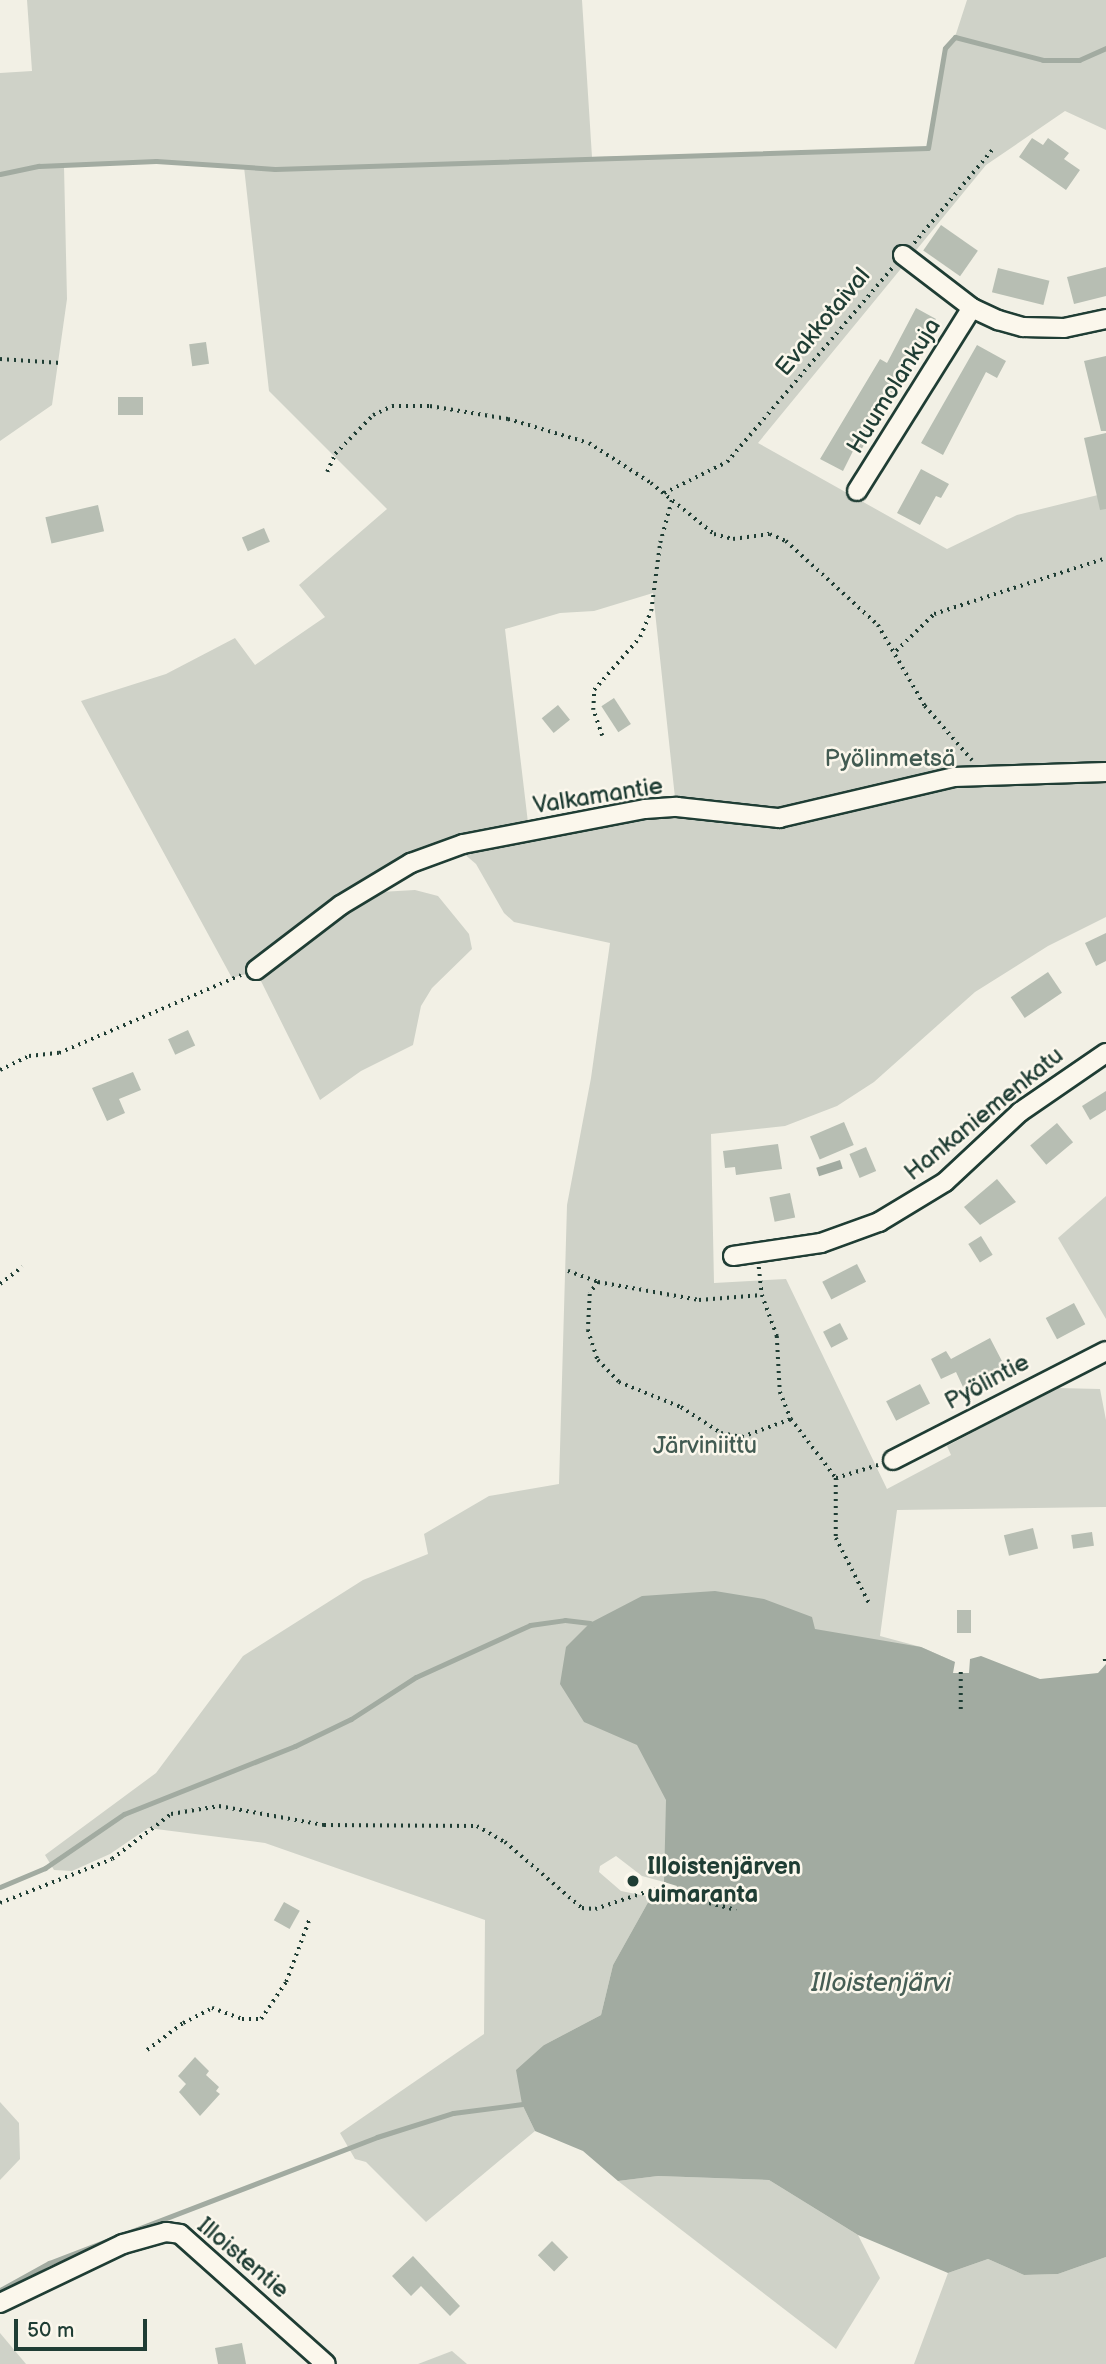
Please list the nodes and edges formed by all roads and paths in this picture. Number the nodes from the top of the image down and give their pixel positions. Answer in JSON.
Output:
{"nodes":[{"id":1,"x":992,"y":150,"type":"dead end"},
{"id":2,"x":903,"y":255,"type":"junction"},
{"id":3,"x":972,"y":308,"type":"junction"},
{"id":4,"x":1106,"y":319,"type":"edge"},
{"id":5,"x":0,"y":359,"type":"edge"},
{"id":6,"x":61,"y":363,"type":"dead end"},
{"id":7,"x":327,"y":472,"type":"dead end"},
{"id":8,"x":857,"y":491,"type":"dead end"},
{"id":9,"x":664,"y":493,"type":"junction"},
{"id":10,"x":672,"y":499,"type":"junction"},
{"id":11,"x":1106,"y":558,"type":"edge"},
{"id":12,"x":896,"y":651,"type":"junction"},
{"id":13,"x":602,"y":736,"type":"dead end"},
{"id":14,"x":1106,"y":772,"type":"edge"},
{"id":15,"x":984,"y":775,"type":"junction"},
{"id":16,"x":256,"y":970,"type":"joint"},
{"id":17,"x":1106,"y":1053,"type":"edge"},
{"id":18,"x":0,"y":1070,"type":"edge"},
{"id":19,"x":733,"y":1256,"type":"dead end"},
{"id":20,"x":22,"y":1268,"type":"dead end"},
{"id":21,"x":568,"y":1271,"type":"dead end"},
{"id":22,"x":760,"y":1278,"type":"dead end"},
{"id":23,"x":598,"y":1282,"type":"junction"},
{"id":24,"x":0,"y":1284,"type":"edge"},
{"id":25,"x":762,"y":1295,"type":"junction"},
{"id":26,"x":1106,"y":1351,"type":"edge"},
{"id":27,"x":791,"y":1419,"type":"junction"},
{"id":28,"x":886,"y":1462,"type":"joint"},
{"id":29,"x":836,"y":1478,"type":"junction"},
{"id":30,"x":869,"y":1604,"type":"dead end"},
{"id":31,"x":1105,"y":1659,"type":"edge"},
{"id":32,"x":1106,"y":1665,"type":"edge"},
{"id":33,"x":961,"y":1672,"type":"dead end"},
{"id":34,"x":961,"y":1714,"type":"dead end"},
{"id":35,"x":0,"y":1903,"type":"edge"},
{"id":36,"x":736,"y":1910,"type":"dead end"},
{"id":37,"x":309,"y":1920,"type":"dead end"},
{"id":38,"x":147,"y":2050,"type":"dead end"},
{"id":39,"x":0,"y":2302,"type":"edge"},
{"id":40,"x":326,"y":2364,"type":"edge"}],
"edges":[{"from":1,"to":2,"type":"path","name":"Evakkotaival"},
{"from":2,"to":3,"type":"street"},
{"from":2,"to":9,"type":"path","name":"Evakkotaival"},
{"from":3,"to":4,"type":"street"},
{"from":3,"to":8,"type":"street","name":"Huumolankuja"},
{"from":5,"to":6,"type":"path"},
{"from":7,"to":9,"type":"path"},
{"from":9,"to":10,"type":"path"},
{"from":10,"to":12,"type":"path"},
{"from":10,"to":13,"type":"path"},
{"from":11,"to":12,"type":"path"},
{"from":12,"to":15,"type":"path"},
{"from":14,"to":15,"type":"street","name":"Valkamantie"},
{"from":15,"to":16,"type":"street","name":"Valkamantie"},
{"from":16,"to":18,"type":"path"},
{"from":17,"to":19,"type":"street","name":"Hankaniemenkatu"},
{"from":20,"to":24,"type":"path"},
{"from":21,"to":23,"type":"path"},
{"from":22,"to":25,"type":"path"},
{"from":23,"to":25,"type":"path"},
{"from":23,"to":27,"type":"path"},
{"from":25,"to":27,"type":"path"},
{"from":26,"to":28,"type":"street","name":"Pyölintie"},
{"from":27,"to":29,"type":"path"},
{"from":28,"to":29,"type":"path"},
{"from":29,"to":30,"type":"path"},
{"from":31,"to":32,"type":"path"},
{"from":33,"to":34,"type":"path"},
{"from":35,"to":36,"type":"path"},
{"from":37,"to":38,"type":"path"},
{"from":39,"to":40,"type":"street","name":"Illoistentie"}]}
